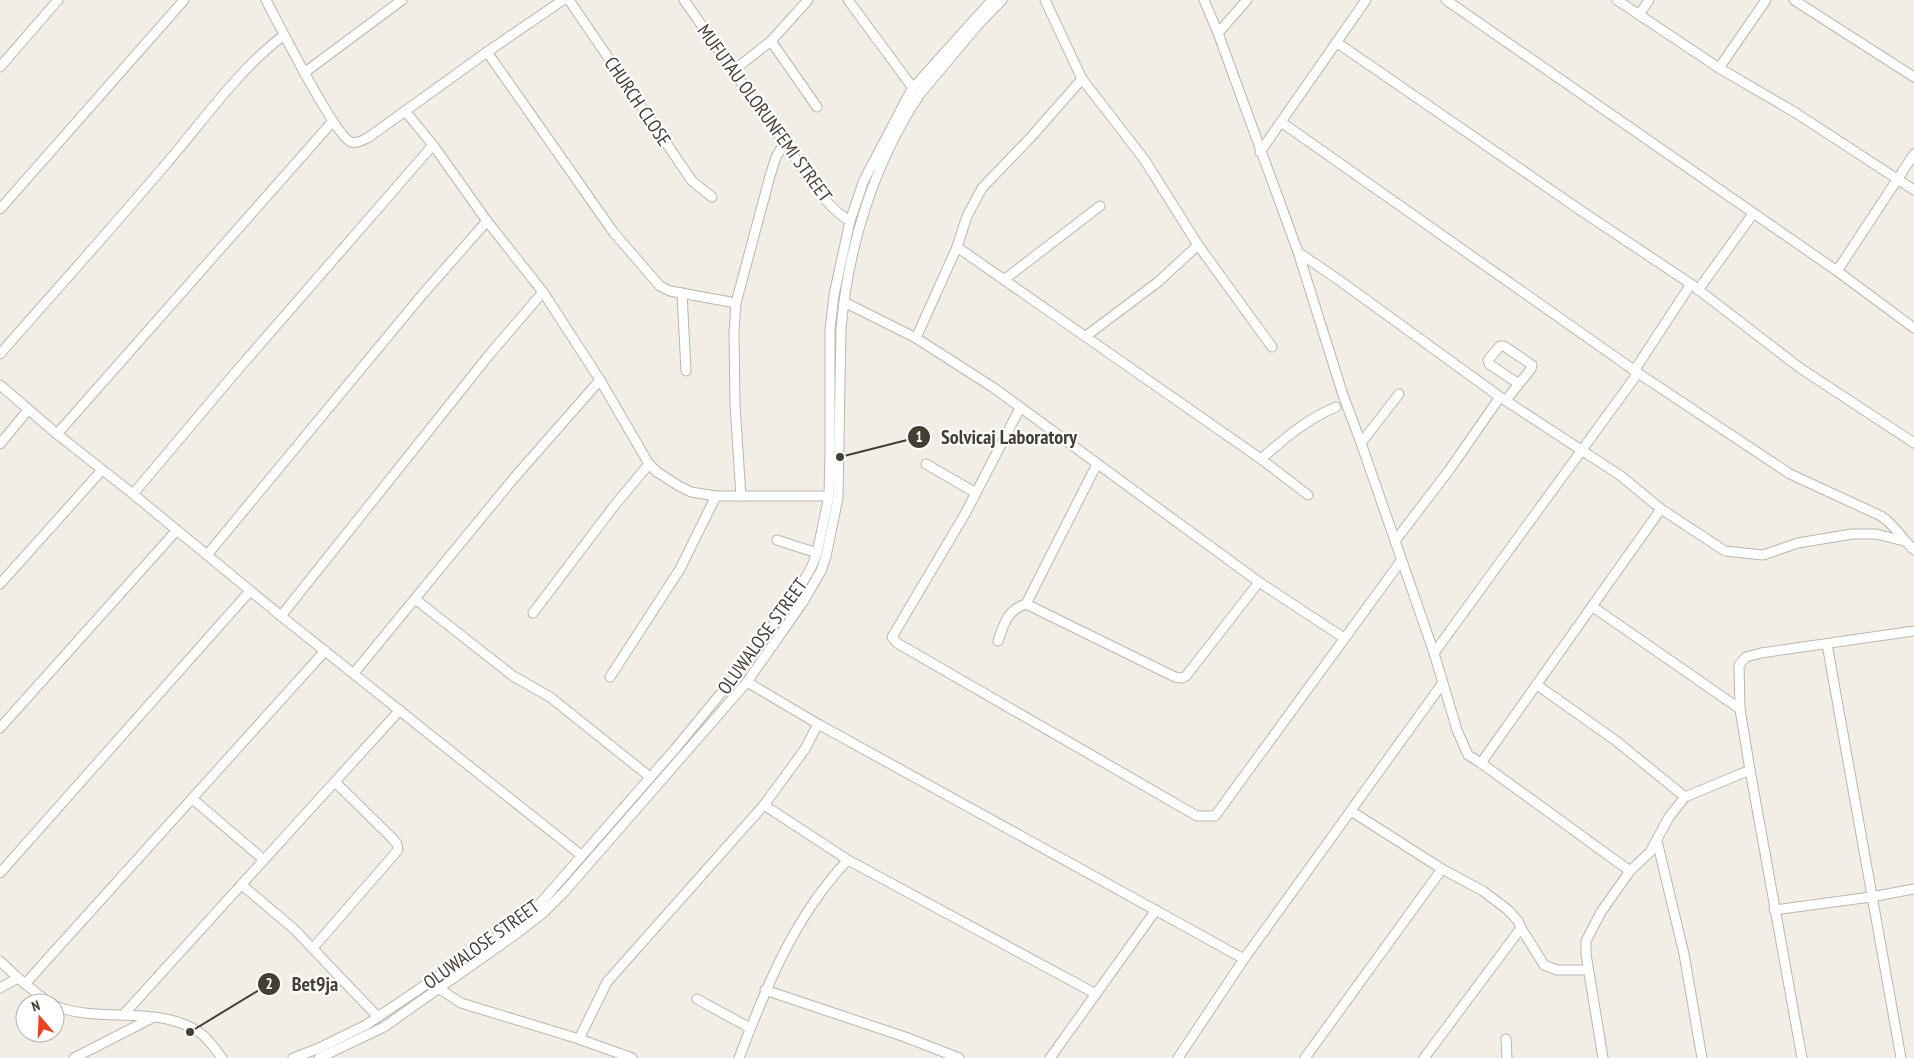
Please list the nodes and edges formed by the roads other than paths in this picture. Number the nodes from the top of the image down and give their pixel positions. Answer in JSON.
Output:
{"nodes":[{"id":1,"x":58,"y":0,"type":"edge"},
{"id":2,"x":184,"y":0,"type":"edge"},
{"id":3,"x":266,"y":0,"type":"edge"},
{"id":4,"x":402,"y":0,"type":"edge"},
{"id":5,"x":563,"y":0,"type":"edge"},
{"id":6,"x":569,"y":0,"type":"edge"},
{"id":7,"x":684,"y":0,"type":"edge"},
{"id":8,"x":808,"y":0,"type":"edge"},
{"id":9,"x":848,"y":0,"type":"edge"},
{"id":10,"x":992,"y":0,"type":"edge"},
{"id":11,"x":1002,"y":0,"type":"edge"},
{"id":12,"x":1045,"y":0,"type":"edge"},
{"id":13,"x":1204,"y":0,"type":"edge"},
{"id":14,"x":1247,"y":0,"type":"edge"},
{"id":15,"x":1366,"y":0,"type":"edge"},
{"id":16,"x":1446,"y":0,"type":"edge"},
{"id":17,"x":1618,"y":0,"type":"edge"},
{"id":18,"x":1649,"y":0,"type":"edge"},
{"id":19,"x":1766,"y":0,"type":"edge"},
{"id":20,"x":1794,"y":0,"type":"edge"},
{"id":21,"x":1639,"y":15,"type":"junction"},
{"id":22,"x":1218,"y":33,"type":"junction"},
{"id":23,"x":284,"y":35,"type":"junction"},
{"id":24,"x":770,"y":41,"type":"junction"},
{"id":25,"x":1336,"y":42,"type":"junction"},
{"id":26,"x":487,"y":52,"type":"junction"},
{"id":27,"x":0,"y":67,"type":"edge"},
{"id":28,"x":1719,"y":68,"type":"junction"},
{"id":29,"x":734,"y":70,"type":"junction"},
{"id":30,"x":304,"y":73,"type":"junction"},
{"id":31,"x":1914,"y":77,"type":"edge"},
{"id":32,"x":1082,"y":79,"type":"junction"},
{"id":33,"x":913,"y":88,"type":"junction"},
{"id":34,"x":817,"y":107,"type":"dead end"},
{"id":35,"x":405,"y":111,"type":"junction"},
{"id":36,"x":333,"y":120,"type":"junction"},
{"id":37,"x":1281,"y":122,"type":"junction"},
{"id":38,"x":784,"y":144,"type":"junction"},
{"id":39,"x":433,"y":145,"type":"junction"},
{"id":40,"x":1260,"y":152,"type":"junction"},
{"id":41,"x":1914,"y":154,"type":"edge"},
{"id":42,"x":1898,"y":179,"type":"junction"},
{"id":43,"x":1914,"y":190,"type":"edge"},
{"id":44,"x":712,"y":197,"type":"dead end"},
{"id":45,"x":1100,"y":206,"type":"dead end"},
{"id":46,"x":0,"y":209,"type":"edge"},
{"id":47,"x":1753,"y":214,"type":"junction"},
{"id":48,"x":487,"y":221,"type":"junction"},
{"id":49,"x":850,"y":221,"type":"junction"},
{"id":50,"x":1198,"y":245,"type":"junction"},
{"id":51,"x":957,"y":247,"type":"junction"},
{"id":52,"x":1298,"y":252,"type":"junction"},
{"id":53,"x":1837,"y":271,"type":"junction"},
{"id":54,"x":1005,"y":279,"type":"junction"},
{"id":55,"x":1694,"y":287,"type":"junction"},
{"id":56,"x":543,"y":292,"type":"junction"},
{"id":57,"x":682,"y":293,"type":"junction"},
{"id":58,"x":844,"y":302,"type":"junction"},
{"id":59,"x":736,"y":303,"type":"junction"},
{"id":60,"x":1914,"y":328,"type":"edge"},
{"id":61,"x":1086,"y":336,"type":"junction"},
{"id":62,"x":916,"y":338,"type":"junction"},
{"id":63,"x":1272,"y":346,"type":"dead end"},
{"id":64,"x":0,"y":354,"type":"edge"},
{"id":65,"x":686,"y":371,"type":"dead end"},
{"id":66,"x":1636,"y":372,"type":"junction"},
{"id":67,"x":600,"y":380,"type":"junction"},
{"id":68,"x":1519,"y":384,"type":"junction"},
{"id":69,"x":0,"y":385,"type":"edge"},
{"id":70,"x":1399,"y":394,"type":"dead end"},
{"id":71,"x":1503,"y":399,"type":"junction"},
{"id":72,"x":1336,"y":407,"type":"dead end"},
{"id":73,"x":1020,"y":408,"type":"junction"},
{"id":74,"x":28,"y":410,"type":"junction"},
{"id":75,"x":57,"y":434,"type":"junction"},
{"id":76,"x":1361,"y":443,"type":"junction"},
{"id":77,"x":1914,"y":443,"type":"edge"},
{"id":78,"x":0,"y":444,"type":"edge"},
{"id":79,"x":1582,"y":450,"type":"junction"},
{"id":80,"x":1261,"y":459,"type":"junction"},
{"id":81,"x":649,"y":464,"type":"junction"},
{"id":82,"x":926,"y":464,"type":"dead end"},
{"id":83,"x":1097,"y":464,"type":"junction"},
{"id":84,"x":102,"y":470,"type":"junction"},
{"id":85,"x":976,"y":492,"type":"junction"},
{"id":86,"x":133,"y":494,"type":"junction"},
{"id":87,"x":1308,"y":495,"type":"dead end"},
{"id":88,"x":716,"y":496,"type":"junction"},
{"id":89,"x":741,"y":496,"type":"junction"},
{"id":90,"x":829,"y":496,"type":"junction"},
{"id":91,"x":1661,"y":509,"type":"junction"},
{"id":92,"x":177,"y":530,"type":"junction"},
{"id":93,"x":777,"y":540,"type":"dead end"},
{"id":94,"x":1395,"y":541,"type":"junction"},
{"id":95,"x":1904,"y":541,"type":"junction"},
{"id":96,"x":1914,"y":550,"type":"edge"},
{"id":97,"x":817,"y":553,"type":"junction"},
{"id":98,"x":206,"y":555,"type":"junction"},
{"id":99,"x":1401,"y":561,"type":"junction"},
{"id":100,"x":1259,"y":582,"type":"junction"},
{"id":101,"x":0,"y":584,"type":"edge"},
{"id":102,"x":250,"y":591,"type":"junction"},
{"id":103,"x":415,"y":599,"type":"junction"},
{"id":104,"x":1026,"y":604,"type":"junction"},
{"id":105,"x":1593,"y":607,"type":"junction"},
{"id":106,"x":533,"y":613,"type":"dead end"},
{"id":107,"x":281,"y":616,"type":"junction"},
{"id":108,"x":1914,"y":631,"type":"edge"},
{"id":109,"x":1344,"y":638,"type":"junction"},
{"id":110,"x":998,"y":641,"type":"dead end"},
{"id":111,"x":1826,"y":644,"type":"junction"},
{"id":112,"x":325,"y":651,"type":"junction"},
{"id":113,"x":1434,"y":653,"type":"junction"},
{"id":114,"x":354,"y":674,"type":"junction"},
{"id":115,"x":610,"y":677,"type":"dead end"},
{"id":116,"x":747,"y":682,"type":"junction"},
{"id":117,"x":1442,"y":684,"type":"junction"},
{"id":118,"x":1537,"y":685,"type":"junction"},
{"id":119,"x":1740,"y":709,"type":"junction"},
{"id":120,"x":400,"y":710,"type":"junction"},
{"id":121,"x":818,"y":724,"type":"junction"},
{"id":122,"x":0,"y":728,"type":"edge"},
{"id":123,"x":1482,"y":763,"type":"junction"},
{"id":124,"x":1750,"y":770,"type":"junction"},
{"id":125,"x":650,"y":777,"type":"junction"},
{"id":126,"x":335,"y":782,"type":"junction"},
{"id":127,"x":1685,"y":797,"type":"junction"},
{"id":128,"x":192,"y":801,"type":"junction"},
{"id":129,"x":634,"y":803,"type":"junction"},
{"id":130,"x":764,"y":805,"type":"junction"},
{"id":131,"x":1351,"y":811,"type":"junction"},
{"id":132,"x":1657,"y":841,"type":"junction"},
{"id":133,"x":581,"y":855,"type":"junction"},
{"id":134,"x":264,"y":860,"type":"junction"},
{"id":135,"x":848,"y":860,"type":"junction"},
{"id":136,"x":1442,"y":868,"type":"junction"},
{"id":137,"x":1630,"y":871,"type":"junction"},
{"id":138,"x":0,"y":873,"type":"edge"},
{"id":139,"x":242,"y":885,"type":"junction"},
{"id":140,"x":1914,"y":889,"type":"edge"},
{"id":141,"x":1871,"y":897,"type":"junction"},
{"id":142,"x":1156,"y":910,"type":"junction"},
{"id":143,"x":1774,"y":910,"type":"junction"},
{"id":144,"x":1520,"y":928,"type":"junction"},
{"id":145,"x":313,"y":948,"type":"junction"},
{"id":146,"x":1244,"y":959,"type":"junction"},
{"id":147,"x":0,"y":961,"type":"edge"},
{"id":148,"x":1588,"y":970,"type":"junction"},
{"id":149,"x":21,"y":981,"type":"junction"},
{"id":150,"x":0,"y":988,"type":"edge"},
{"id":151,"x":438,"y":988,"type":"junction"},
{"id":152,"x":765,"y":990,"type":"junction"},
{"id":153,"x":36,"y":993,"type":"edge"},
{"id":154,"x":1096,"y":994,"type":"junction"},
{"id":155,"x":697,"y":999,"type":"dead end"},
{"id":156,"x":65,"y":1010,"type":"edge"},
{"id":157,"x":124,"y":1014,"type":"junction"},
{"id":158,"x":378,"y":1017,"type":"junction"},
{"id":159,"x":152,"y":1018,"type":"junction"},
{"id":160,"x":750,"y":1028,"type":"junction"},
{"id":161,"x":579,"y":1039,"type":"junction"},
{"id":162,"x":1506,"y":1039,"type":"dead end"},
{"id":163,"x":74,"y":1058,"type":"edge"},
{"id":164,"x":222,"y":1058,"type":"edge"},
{"id":165,"x":293,"y":1058,"type":"edge"},
{"id":166,"x":320,"y":1058,"type":"edge"},
{"id":167,"x":632,"y":1058,"type":"edge"},
{"id":168,"x":739,"y":1058,"type":"edge"},
{"id":169,"x":959,"y":1058,"type":"edge"},
{"id":170,"x":1050,"y":1058,"type":"edge"},
{"id":171,"x":1178,"y":1058,"type":"edge"},
{"id":172,"x":1305,"y":1058,"type":"edge"},
{"id":173,"x":1424,"y":1058,"type":"edge"},
{"id":174,"x":1508,"y":1058,"type":"edge"},
{"id":175,"x":1603,"y":1058,"type":"edge"},
{"id":176,"x":1702,"y":1058,"type":"edge"},
{"id":177,"x":1802,"y":1058,"type":"edge"},
{"id":178,"x":1901,"y":1058,"type":"edge"}],
"edges":[{"from":1,"to":27,"type":"street"},
{"from":2,"to":46,"type":"street"},
{"from":3,"to":23,"type":"street"},
{"from":4,"to":30,"type":"street"},
{"from":5,"to":26,"type":"street"},
{"from":6,"to":44,"type":"street","name":"CHURCH CLOSE"},
{"from":7,"to":29,"type":"street","name":"MUFUTAU OLORUNFEMI STREET"},
{"from":8,"to":24,"type":"street"},
{"from":9,"to":33,"type":"street"},
{"from":10,"to":33,"type":"street","name":"OLUWALOSE STREET"},
{"from":11,"to":58,"type":"street","name":"OLUWALOSE STREET"},
{"from":12,"to":32,"type":"street"},
{"from":13,"to":22,"type":"street"},
{"from":14,"to":22,"type":"street"},
{"from":15,"to":25,"type":"street"},
{"from":16,"to":47,"type":"street"},
{"from":17,"to":21,"type":"street"},
{"from":18,"to":21,"type":"street"},
{"from":19,"to":28,"type":"street"},
{"from":20,"to":31,"type":"street"},
{"from":21,"to":28,"type":"street"},
{"from":22,"to":40,"type":"street"},
{"from":23,"to":30,"type":"street"},
{"from":23,"to":64,"type":"street"},
{"from":24,"to":29,"type":"street"},
{"from":24,"to":34,"type":"street"},
{"from":25,"to":37,"type":"street"},
{"from":25,"to":55,"type":"street"},
{"from":26,"to":35,"type":"street"},
{"from":26,"to":57,"type":"street"},
{"from":28,"to":42,"type":"street"},
{"from":29,"to":38,"type":"street","name":"MUFUTAU OLORUNFEMI STREET"},
{"from":30,"to":36,"type":"street"},
{"from":32,"to":50,"type":"street"},
{"from":32,"to":51,"type":"street"},
{"from":33,"to":49,"type":"street","name":"OLUWALOSE STREET"},
{"from":35,"to":36,"type":"street"},
{"from":35,"to":39,"type":"street"},
{"from":36,"to":75,"type":"street"},
{"from":37,"to":40,"type":"street"},
{"from":37,"to":66,"type":"street"},
{"from":38,"to":49,"type":"street","name":"MUFUTAU OLORUNFEMI STREET"},
{"from":38,"to":59,"type":"street"},
{"from":39,"to":48,"type":"street"},
{"from":39,"to":86,"type":"street"},
{"from":40,"to":52,"type":"street"},
{"from":41,"to":42,"type":"street"},
{"from":42,"to":43,"type":"street"},
{"from":42,"to":53,"type":"street"},
{"from":45,"to":54,"type":"street"},
{"from":47,"to":53,"type":"street"},
{"from":47,"to":55,"type":"street"},
{"from":48,"to":56,"type":"street"},
{"from":48,"to":98,"type":"street"},
{"from":49,"to":90,"type":"street","name":"OLUWALOSE STREET"},
{"from":50,"to":61,"type":"street"},
{"from":50,"to":63,"type":"street"},
{"from":51,"to":54,"type":"street"},
{"from":51,"to":62,"type":"street"},
{"from":52,"to":71,"type":"street"},
{"from":52,"to":76,"type":"street"},
{"from":53,"to":60,"type":"street"},
{"from":54,"to":61,"type":"street"},
{"from":55,"to":66,"type":"street"},
{"from":55,"to":77,"type":"street"},
{"from":56,"to":67,"type":"street"},
{"from":56,"to":107,"type":"street"},
{"from":57,"to":59,"type":"street"},
{"from":57,"to":65,"type":"street"},
{"from":58,"to":62,"type":"street"},
{"from":58,"to":116,"type":"street","name":"OLUWALOSE STREET"},
{"from":59,"to":89,"type":"street"},
{"from":61,"to":80,"type":"street"},
{"from":62,"to":73,"type":"street"},
{"from":66,"to":79,"type":"street"},
{"from":66,"to":95,"type":"street"},
{"from":67,"to":81,"type":"street"},
{"from":67,"to":103,"type":"street"},
{"from":68,"to":68,"type":"street"},
{"from":68,"to":71,"type":"street"},
{"from":69,"to":74,"type":"street"},
{"from":70,"to":76,"type":"street"},
{"from":71,"to":79,"type":"street"},
{"from":71,"to":94,"type":"street"},
{"from":72,"to":80,"type":"street"},
{"from":73,"to":83,"type":"street"},
{"from":73,"to":85,"type":"street"},
{"from":74,"to":75,"type":"street"},
{"from":74,"to":78,"type":"street"},
{"from":75,"to":84,"type":"street"},
{"from":76,"to":94,"type":"street"},
{"from":79,"to":91,"type":"street"},
{"from":79,"to":113,"type":"street"},
{"from":80,"to":87,"type":"street"},
{"from":81,"to":88,"type":"street"},
{"from":81,"to":106,"type":"street"},
{"from":82,"to":85,"type":"street"},
{"from":83,"to":100,"type":"street"},
{"from":83,"to":104,"type":"street"},
{"from":84,"to":86,"type":"street"},
{"from":84,"to":101,"type":"street"},
{"from":85,"to":109,"type":"street"},
{"from":86,"to":92,"type":"street"},
{"from":88,"to":89,"type":"street"},
{"from":88,"to":115,"type":"street"},
{"from":89,"to":90,"type":"street"},
{"from":90,"to":97,"type":"street","name":"OLUWALOSE STREET"},
{"from":91,"to":95,"type":"street"},
{"from":91,"to":105,"type":"street"},
{"from":92,"to":98,"type":"street"},
{"from":92,"to":122,"type":"street"},
{"from":93,"to":97,"type":"street"},
{"from":94,"to":99,"type":"street"},
{"from":95,"to":96,"type":"street"},
{"from":97,"to":125,"type":"street","name":"OLUWALOSE STREET"},
{"from":98,"to":102,"type":"street"},
{"from":99,"to":109,"type":"street"},
{"from":99,"to":113,"type":"street"},
{"from":100,"to":104,"type":"street"},
{"from":100,"to":109,"type":"street"},
{"from":102,"to":107,"type":"street"},
{"from":102,"to":138,"type":"street"},
{"from":103,"to":114,"type":"street"},
{"from":103,"to":125,"type":"street"},
{"from":104,"to":110,"type":"street"},
{"from":105,"to":118,"type":"street"},
{"from":105,"to":119,"type":"street"},
{"from":107,"to":112,"type":"street"},
{"from":108,"to":111,"type":"street"},
{"from":111,"to":119,"type":"street"},
{"from":111,"to":141,"type":"street"},
{"from":112,"to":114,"type":"street"},
{"from":112,"to":128,"type":"street"},
{"from":113,"to":117,"type":"street"},
{"from":114,"to":120,"type":"street"},
{"from":116,"to":121,"type":"street"},
{"from":116,"to":129,"type":"street","name":"OLUWALOSE STREET"},
{"from":117,"to":123,"type":"street"},
{"from":117,"to":131,"type":"street"},
{"from":118,"to":123,"type":"street"},
{"from":118,"to":127,"type":"street"},
{"from":119,"to":124,"type":"street"},
{"from":120,"to":126,"type":"street"},
{"from":120,"to":133,"type":"street"},
{"from":121,"to":130,"type":"street"},
{"from":121,"to":142,"type":"street"},
{"from":123,"to":137,"type":"street"},
{"from":124,"to":127,"type":"street"},
{"from":124,"to":143,"type":"street"},
{"from":125,"to":129,"type":"street","name":"OLUWALOSE STREET"},
{"from":126,"to":134,"type":"street"},
{"from":126,"to":145,"type":"street"},
{"from":127,"to":132,"type":"street"},
{"from":128,"to":134,"type":"street"},
{"from":128,"to":149,"type":"street"},
{"from":129,"to":133,"type":"street","name":"OLUWALOSE STREET"},
{"from":129,"to":151,"type":"street","name":"OLUWALOSE STREET"},
{"from":130,"to":135,"type":"street"},
{"from":130,"to":161,"type":"street"},
{"from":131,"to":136,"type":"street"},
{"from":131,"to":146,"type":"street"},
{"from":132,"to":137,"type":"street"},
{"from":132,"to":176,"type":"street"},
{"from":133,"to":158,"type":"street","name":"OLUWALOSE STREET"},
{"from":134,"to":139,"type":"street"},
{"from":135,"to":152,"type":"street"},
{"from":135,"to":154,"type":"street"},
{"from":136,"to":144,"type":"street"},
{"from":136,"to":172,"type":"street"},
{"from":137,"to":148,"type":"street"},
{"from":139,"to":145,"type":"street"},
{"from":139,"to":157,"type":"street"},
{"from":140,"to":141,"type":"street"},
{"from":141,"to":143,"type":"street"},
{"from":141,"to":178,"type":"street"},
{"from":142,"to":146,"type":"street"},
{"from":142,"to":154,"type":"street"},
{"from":143,"to":177,"type":"street"},
{"from":144,"to":148,"type":"street"},
{"from":144,"to":173,"type":"street"},
{"from":145,"to":158,"type":"street"},
{"from":146,"to":171,"type":"street"},
{"from":147,"to":149,"type":"street"},
{"from":148,"to":175,"type":"street"},
{"from":149,"to":150,"type":"street"},
{"from":149,"to":153,"type":"street"},
{"from":151,"to":161,"type":"street"},
{"from":151,"to":166,"type":"street","name":"OLUWALOSE STREET"},
{"from":152,"to":160,"type":"street"},
{"from":152,"to":169,"type":"street"},
{"from":154,"to":170,"type":"street"},
{"from":155,"to":160,"type":"street"},
{"from":156,"to":157,"type":"street"},
{"from":157,"to":159,"type":"street"},
{"from":158,"to":165,"type":"street","name":"OLUWALOSE STREET"},
{"from":159,"to":163,"type":"street"},
{"from":159,"to":164,"type":"street"},
{"from":160,"to":168,"type":"street"},
{"from":161,"to":167,"type":"street"},
{"from":162,"to":174,"type":"street"}]}
